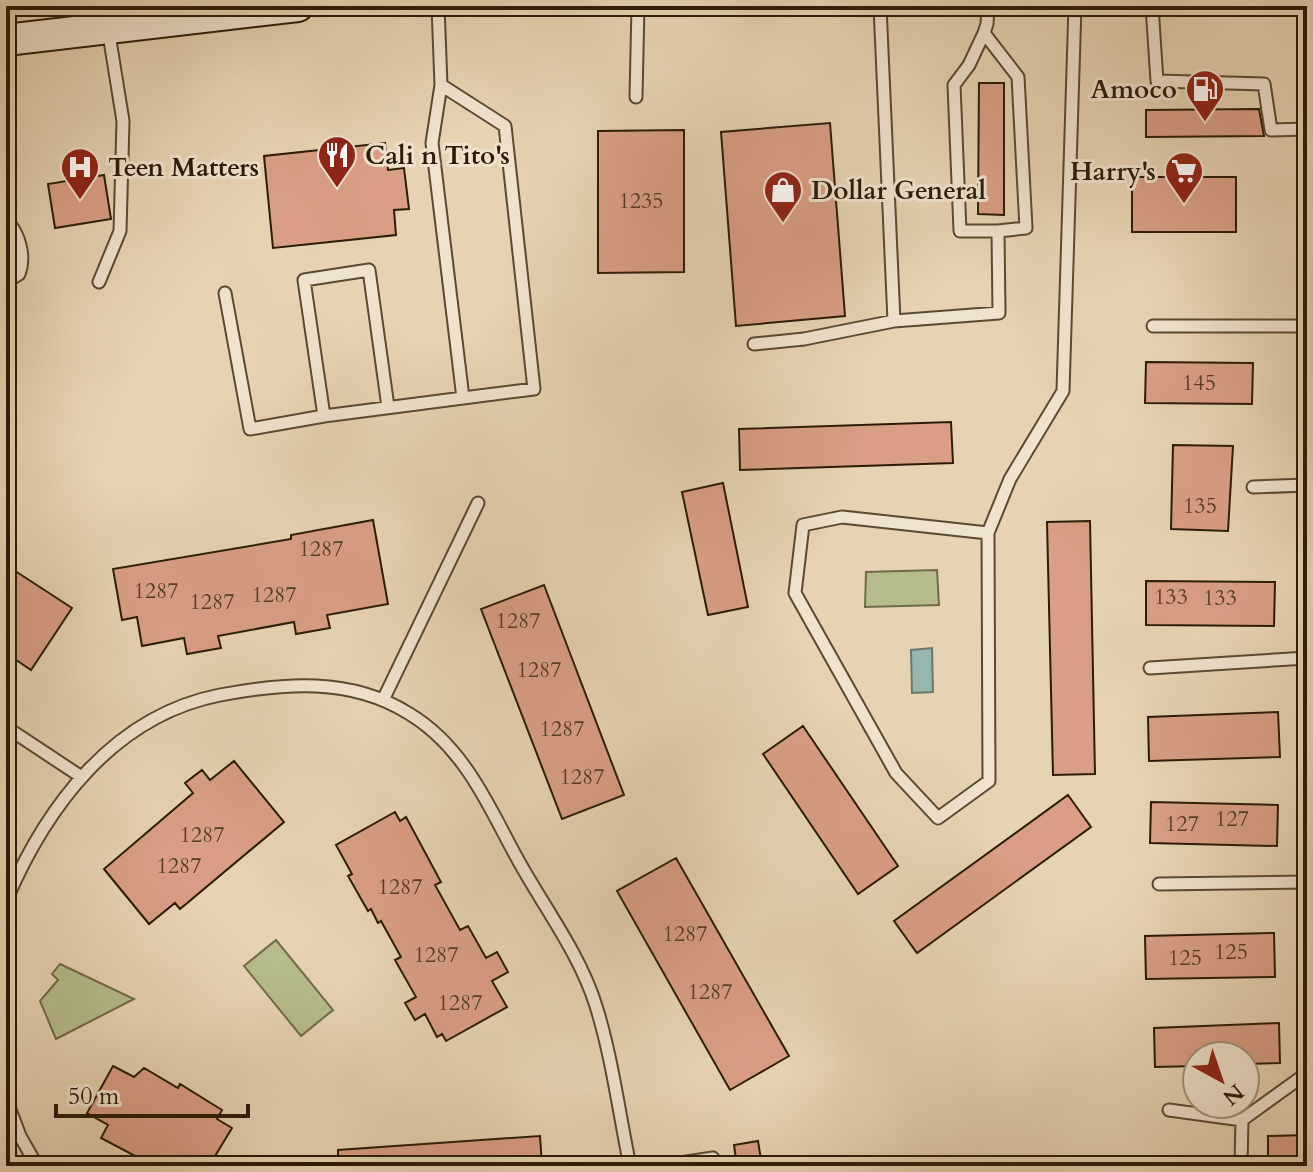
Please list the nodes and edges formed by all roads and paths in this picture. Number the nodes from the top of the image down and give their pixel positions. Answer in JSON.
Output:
{"nodes":[{"id":1,"x":298,"y":6,"type":"edge"},
{"id":2,"x":438,"y":6,"type":"edge"},
{"id":3,"x":638,"y":6,"type":"edge"},
{"id":4,"x":880,"y":6,"type":"edge"},
{"id":5,"x":988,"y":6,"type":"edge"},
{"id":6,"x":1075,"y":6,"type":"edge"},
{"id":7,"x":1152,"y":6,"type":"edge"},
{"id":8,"x":108,"y":27,"type":"junction"},
{"id":9,"x":984,"y":33,"type":"junction"},
{"id":10,"x":6,"y":40,"type":"edge"},
{"id":11,"x":441,"y":85,"type":"junction"},
{"id":12,"x":636,"y":97,"type":"dead end"},
{"id":13,"x":1307,"y":129,"type":"edge"},
{"id":14,"x":6,"y":219,"type":"edge"},
{"id":15,"x":998,"y":231,"type":"junction"},
{"id":16,"x":6,"y":282,"type":"edge"},
{"id":17,"x":99,"y":282,"type":"dead end"},
{"id":18,"x":225,"y":293,"type":"dead end"},
{"id":19,"x":894,"y":321,"type":"junction"},
{"id":20,"x":1153,"y":326,"type":"dead end"},
{"id":21,"x":1307,"y":326,"type":"edge"},
{"id":22,"x":754,"y":344,"type":"dead end"},
{"id":23,"x":463,"y":398,"type":"junction"},
{"id":24,"x":388,"y":407,"type":"junction"},
{"id":25,"x":324,"y":416,"type":"junction"},
{"id":26,"x":1307,"y":485,"type":"edge"},
{"id":27,"x":1253,"y":487,"type":"dead end"},
{"id":28,"x":478,"y":503,"type":"dead end"},
{"id":29,"x":988,"y":533,"type":"junction"},
{"id":30,"x":1307,"y":658,"type":"edge"},
{"id":31,"x":1150,"y":668,"type":"dead end"},
{"id":32,"x":383,"y":700,"type":"junction"},
{"id":33,"x":6,"y":727,"type":"edge"},
{"id":34,"x":80,"y":776,"type":"junction"},
{"id":35,"x":1307,"y":882,"type":"edge"},
{"id":36,"x":1159,"y":884,"type":"dead end"},
{"id":37,"x":6,"y":901,"type":"edge"},
{"id":38,"x":1307,"y":1073,"type":"edge"},
{"id":39,"x":6,"y":1099,"type":"edge"},
{"id":40,"x":1261,"y":1106,"type":"edge"},
{"id":41,"x":1169,"y":1110,"type":"dead end"},
{"id":42,"x":1181,"y":1112,"type":"edge"},
{"id":43,"x":1242,"y":1120,"type":"edge"},
{"id":44,"x":37,"y":1166,"type":"edge"},
{"id":45,"x":630,"y":1166,"type":"edge"},
{"id":46,"x":660,"y":1166,"type":"edge"},
{"id":47,"x":715,"y":1166,"type":"edge"},
{"id":48,"x":1241,"y":1166,"type":"edge"}],
"edges":[{"from":1,"to":8,"type":"street"},
{"from":2,"to":11,"type":"lane"},
{"from":3,"to":12,"type":"lane"},
{"from":4,"to":19,"type":"lane"},
{"from":5,"to":9,"type":"lane"},
{"from":6,"to":29,"type":"lane"},
{"from":7,"to":13,"type":"lane"},
{"from":8,"to":10,"type":"street"},
{"from":8,"to":17,"type":"lane"},
{"from":9,"to":15,"type":"lane"},
{"from":9,"to":15,"type":"lane"},
{"from":11,"to":23,"type":"lane"},
{"from":11,"to":23,"type":"lane"},
{"from":14,"to":16,"type":"lane"},
{"from":15,"to":19,"type":"lane"},
{"from":18,"to":25,"type":"lane"},
{"from":19,"to":22,"type":"lane"},
{"from":20,"to":21,"type":"lane"},
{"from":23,"to":24,"type":"lane"},
{"from":24,"to":25,"type":"lane"},
{"from":24,"to":25,"type":"lane"},
{"from":26,"to":27,"type":"lane"},
{"from":28,"to":32,"type":"lane"},
{"from":29,"to":29,"type":"lane"},
{"from":30,"to":31,"type":"lane"},
{"from":32,"to":34,"type":"lane"},
{"from":32,"to":45,"type":"lane"},
{"from":33,"to":34,"type":"lane"},
{"from":34,"to":37,"type":"lane"},
{"from":35,"to":36,"type":"lane"},
{"from":38,"to":40,"type":"lane"},
{"from":39,"to":44,"type":"lane"},
{"from":41,"to":42,"type":"lane"},
{"from":43,"to":48,"type":"lane"},
{"from":46,"to":47,"type":"lane"}]}
